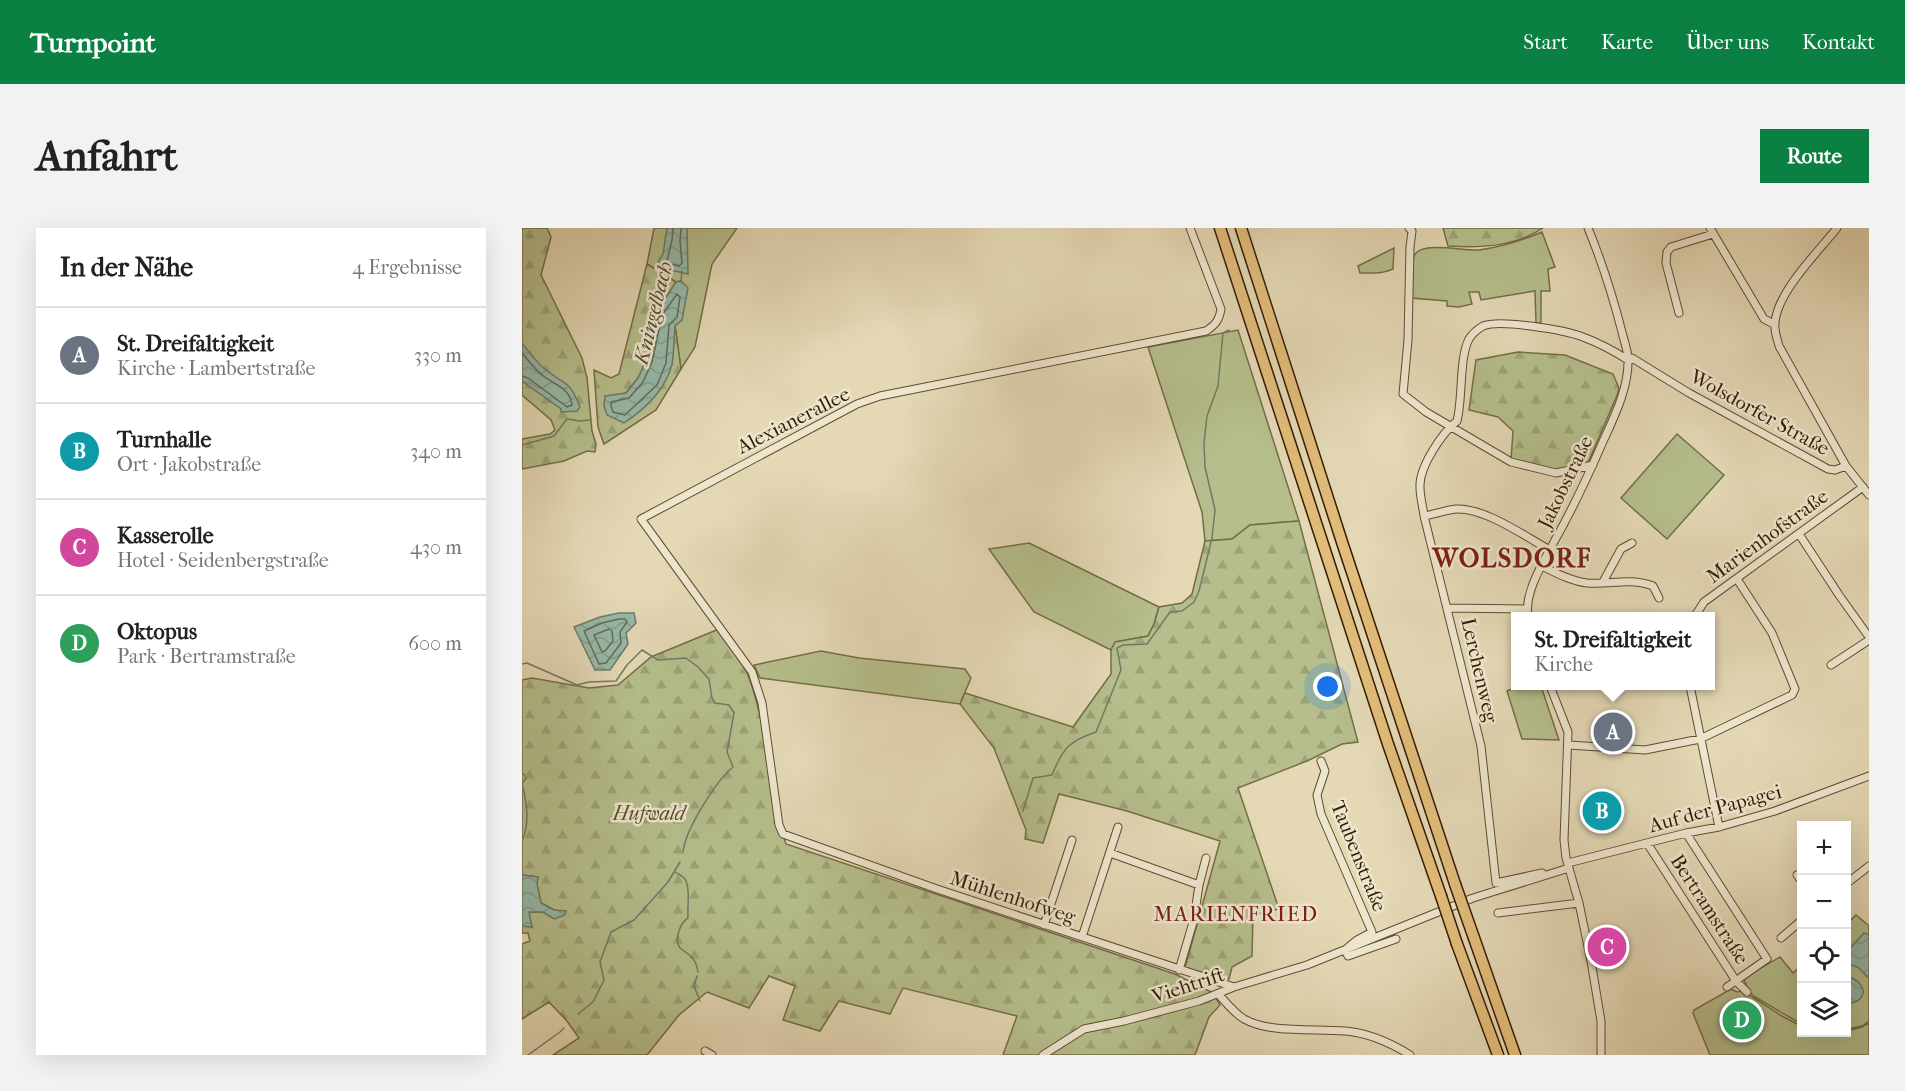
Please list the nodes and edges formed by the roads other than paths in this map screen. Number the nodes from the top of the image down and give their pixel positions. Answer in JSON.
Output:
{"nodes":[{"id":1,"x":1190,"y":228,"type":"edge"},
{"id":2,"x":1220,"y":228,"type":"edge"},
{"id":3,"x":1241,"y":228,"type":"edge"},
{"id":4,"x":1409,"y":228,"type":"edge"},
{"id":5,"x":1588,"y":228,"type":"edge"},
{"id":6,"x":1837,"y":228,"type":"edge"},
{"id":7,"x":1711,"y":231,"type":"edge"},
{"id":8,"x":1679,"y":313,"type":"dead end"},
{"id":9,"x":1774,"y":324,"type":"junction"},
{"id":10,"x":1628,"y":360,"type":"junction"},
{"id":11,"x":1450,"y":426,"type":"junction"},
{"id":12,"x":1593,"y":465,"type":"junction"},
{"id":13,"x":1846,"y":466,"type":"junction"},
{"id":14,"x":1863,"y":487,"type":"junction"},
{"id":15,"x":1869,"y":495,"type":"edge"},
{"id":16,"x":1424,"y":516,"type":"junction"},
{"id":17,"x":1799,"y":534,"type":"junction"},
{"id":18,"x":1632,"y":543,"type":"dead end"},
{"id":19,"x":1550,"y":550,"type":"junction"},
{"id":20,"x":1542,"y":566,"type":"junction"},
{"id":21,"x":1737,"y":579,"type":"junction"},
{"id":22,"x":1603,"y":582,"type":"junction"},
{"id":23,"x":1659,"y":598,"type":"dead end"},
{"id":24,"x":1449,"y":608,"type":"junction"},
{"id":25,"x":1511,"y":612,"type":"edge"},
{"id":26,"x":1527,"y":612,"type":"edge"},
{"id":27,"x":1698,"y":612,"type":"edge"},
{"id":28,"x":1869,"y":639,"type":"edge"},
{"id":29,"x":1831,"y":665,"type":"dead end"},
{"id":30,"x":1552,"y":690,"type":"edge"},
{"id":31,"x":1691,"y":690,"type":"edge"},
{"id":32,"x":1700,"y":739,"type":"junction"},
{"id":33,"x":1569,"y":745,"type":"junction"},
{"id":34,"x":1321,"y":761,"type":"dead end"},
{"id":35,"x":1869,"y":776,"type":"edge"},
{"id":36,"x":1118,"y":827,"type":"dead end"},
{"id":37,"x":1719,"y":827,"type":"junction"},
{"id":38,"x":1686,"y":833,"type":"junction"},
{"id":39,"x":783,"y":834,"type":"joint"},
{"id":40,"x":1072,"y":840,"type":"dead end"},
{"id":41,"x":1647,"y":843,"type":"junction"},
{"id":42,"x":1110,"y":853,"type":"junction"},
{"id":43,"x":1206,"y":858,"type":"dead end"},
{"id":44,"x":1568,"y":866,"type":"junction"},
{"id":45,"x":1869,"y":866,"type":"edge"},
{"id":46,"x":1544,"y":875,"type":"junction"},
{"id":47,"x":1851,"y":880,"type":"edge"},
{"id":48,"x":1199,"y":885,"type":"junction"},
{"id":49,"x":1473,"y":898,"type":"joint"},
{"id":50,"x":1579,"y":903,"type":"junction"},
{"id":51,"x":1498,"y":913,"type":"dead end"},
{"id":52,"x":1044,"y":924,"type":"junction"},
{"id":53,"x":1797,"y":924,"type":"edge"},
{"id":54,"x":1082,"y":937,"type":"junction"},
{"id":55,"x":1780,"y":938,"type":"dead end"},
{"id":56,"x":1396,"y":939,"type":"dead end"},
{"id":57,"x":1345,"y":950,"type":"junction"},
{"id":58,"x":1179,"y":970,"type":"junction"},
{"id":59,"x":1736,"y":981,"type":"junction"},
{"id":60,"x":1234,"y":987,"type":"junction"},
{"id":61,"x":1727,"y":987,"type":"dead end"},
{"id":62,"x":1747,"y":992,"type":"dead end"},
{"id":63,"x":1218,"y":994,"type":"junction"},
{"id":64,"x":1043,"y":1055,"type":"edge"},
{"id":65,"x":1410,"y":1055,"type":"edge"},
{"id":66,"x":1498,"y":1055,"type":"edge"},
{"id":67,"x":1515,"y":1055,"type":"edge"},
{"id":68,"x":1601,"y":1055,"type":"edge"}],
"edges":[{"from":1,"to":39,"type":"street","name":"Alexianerallee"},
{"from":2,"to":66,"type":"highway","bridge":true},
{"from":3,"to":67,"type":"highway","bridge":true},
{"from":4,"to":11,"type":"street"},
{"from":5,"to":10,"type":"street"},
{"from":6,"to":9,"type":"street"},
{"from":7,"to":8,"type":"street"},
{"from":7,"to":9,"type":"street"},
{"from":9,"to":13,"type":"street"},
{"from":10,"to":11,"type":"street"},
{"from":10,"to":12,"type":"street","name":"Jakobstraße"},
{"from":10,"to":13,"type":"street","name":"Wolsdorfer Straße"},
{"from":11,"to":12,"type":"street"},
{"from":11,"to":16,"type":"street","name":"Lerchenweg"},
{"from":12,"to":19,"type":"street","name":"Jakobstraße"},
{"from":13,"to":14,"type":"street","name":"Wolsdorfer Straße"},
{"from":14,"to":15,"type":"street","name":"Wolsdorfer Straße"},
{"from":14,"to":17,"type":"street","name":"Marienhofstraße"},
{"from":16,"to":19,"type":"street"},
{"from":16,"to":24,"type":"street","name":"Lerchenweg"},
{"from":17,"to":21,"type":"street","name":"Marienhofstraße"},
{"from":17,"to":28,"type":"street"},
{"from":18,"to":22,"type":"street"},
{"from":19,"to":20,"type":"street","name":"Jakobstraße"},
{"from":20,"to":22,"type":"street"},
{"from":20,"to":26,"type":"street","name":"Jakobstraße"},
{"from":21,"to":27,"type":"street","name":"Marienhofstraße"},
{"from":21,"to":32,"type":"street"},
{"from":22,"to":23,"type":"street"},
{"from":24,"to":25,"type":"street"},
{"from":24,"to":46,"type":"street","name":"Lerchenweg"},
{"from":28,"to":29,"type":"street"},
{"from":30,"to":33,"type":"street"},
{"from":31,"to":32,"type":"street"},
{"from":32,"to":33,"type":"street"},
{"from":32,"to":37,"type":"street"},
{"from":33,"to":44,"type":"street"},
{"from":34,"to":57,"type":"street","name":"Taubenstraße"},
{"from":35,"to":37,"type":"street","name":"Auf der Papagei"},
{"from":36,"to":42,"type":"street"},
{"from":37,"to":38,"type":"street","name":"Auf der Papagei"},
{"from":38,"to":41,"type":"street","name":"Auf der Papagei"},
{"from":38,"to":59,"type":"street"},
{"from":39,"to":52,"type":"street","name":"Mühlenhofweg"},
{"from":40,"to":52,"type":"street"},
{"from":41,"to":44,"type":"street","name":"Auf der Papagei"},
{"from":41,"to":59,"type":"street","name":"Bertramstraße"},
{"from":42,"to":48,"type":"street"},
{"from":42,"to":54,"type":"street"},
{"from":43,"to":48,"type":"street"},
{"from":44,"to":46,"type":"street","name":"Auf der Papagei"},
{"from":44,"to":50,"type":"street"},
{"from":45,"to":47,"type":"street"},
{"from":46,"to":49,"type":"street","name":"Auf der Papagei"},
{"from":48,"to":58,"type":"street"},
{"from":49,"to":57,"type":"street","name":"Viehtrift"},
{"from":50,"to":51,"type":"street"},
{"from":50,"to":68,"type":"street"},
{"from":52,"to":54,"type":"street","name":"Mühlenhofweg"},
{"from":53,"to":55,"type":"street"},
{"from":54,"to":58,"type":"street","name":"Mühlenhofweg"},
{"from":56,"to":57,"type":"street","name":"Viehtrift"},
{"from":57,"to":60,"type":"street","name":"Viehtrift"},
{"from":58,"to":60,"type":"street","name":"Mühlenhofweg"},
{"from":59,"to":61,"type":"street"},
{"from":59,"to":62,"type":"street","name":"Bertramstraße"},
{"from":60,"to":63,"type":"street","name":"Viehtrift"},
{"from":63,"to":64,"type":"street","name":"Viehtrift"},
{"from":63,"to":65,"type":"street"}]}
